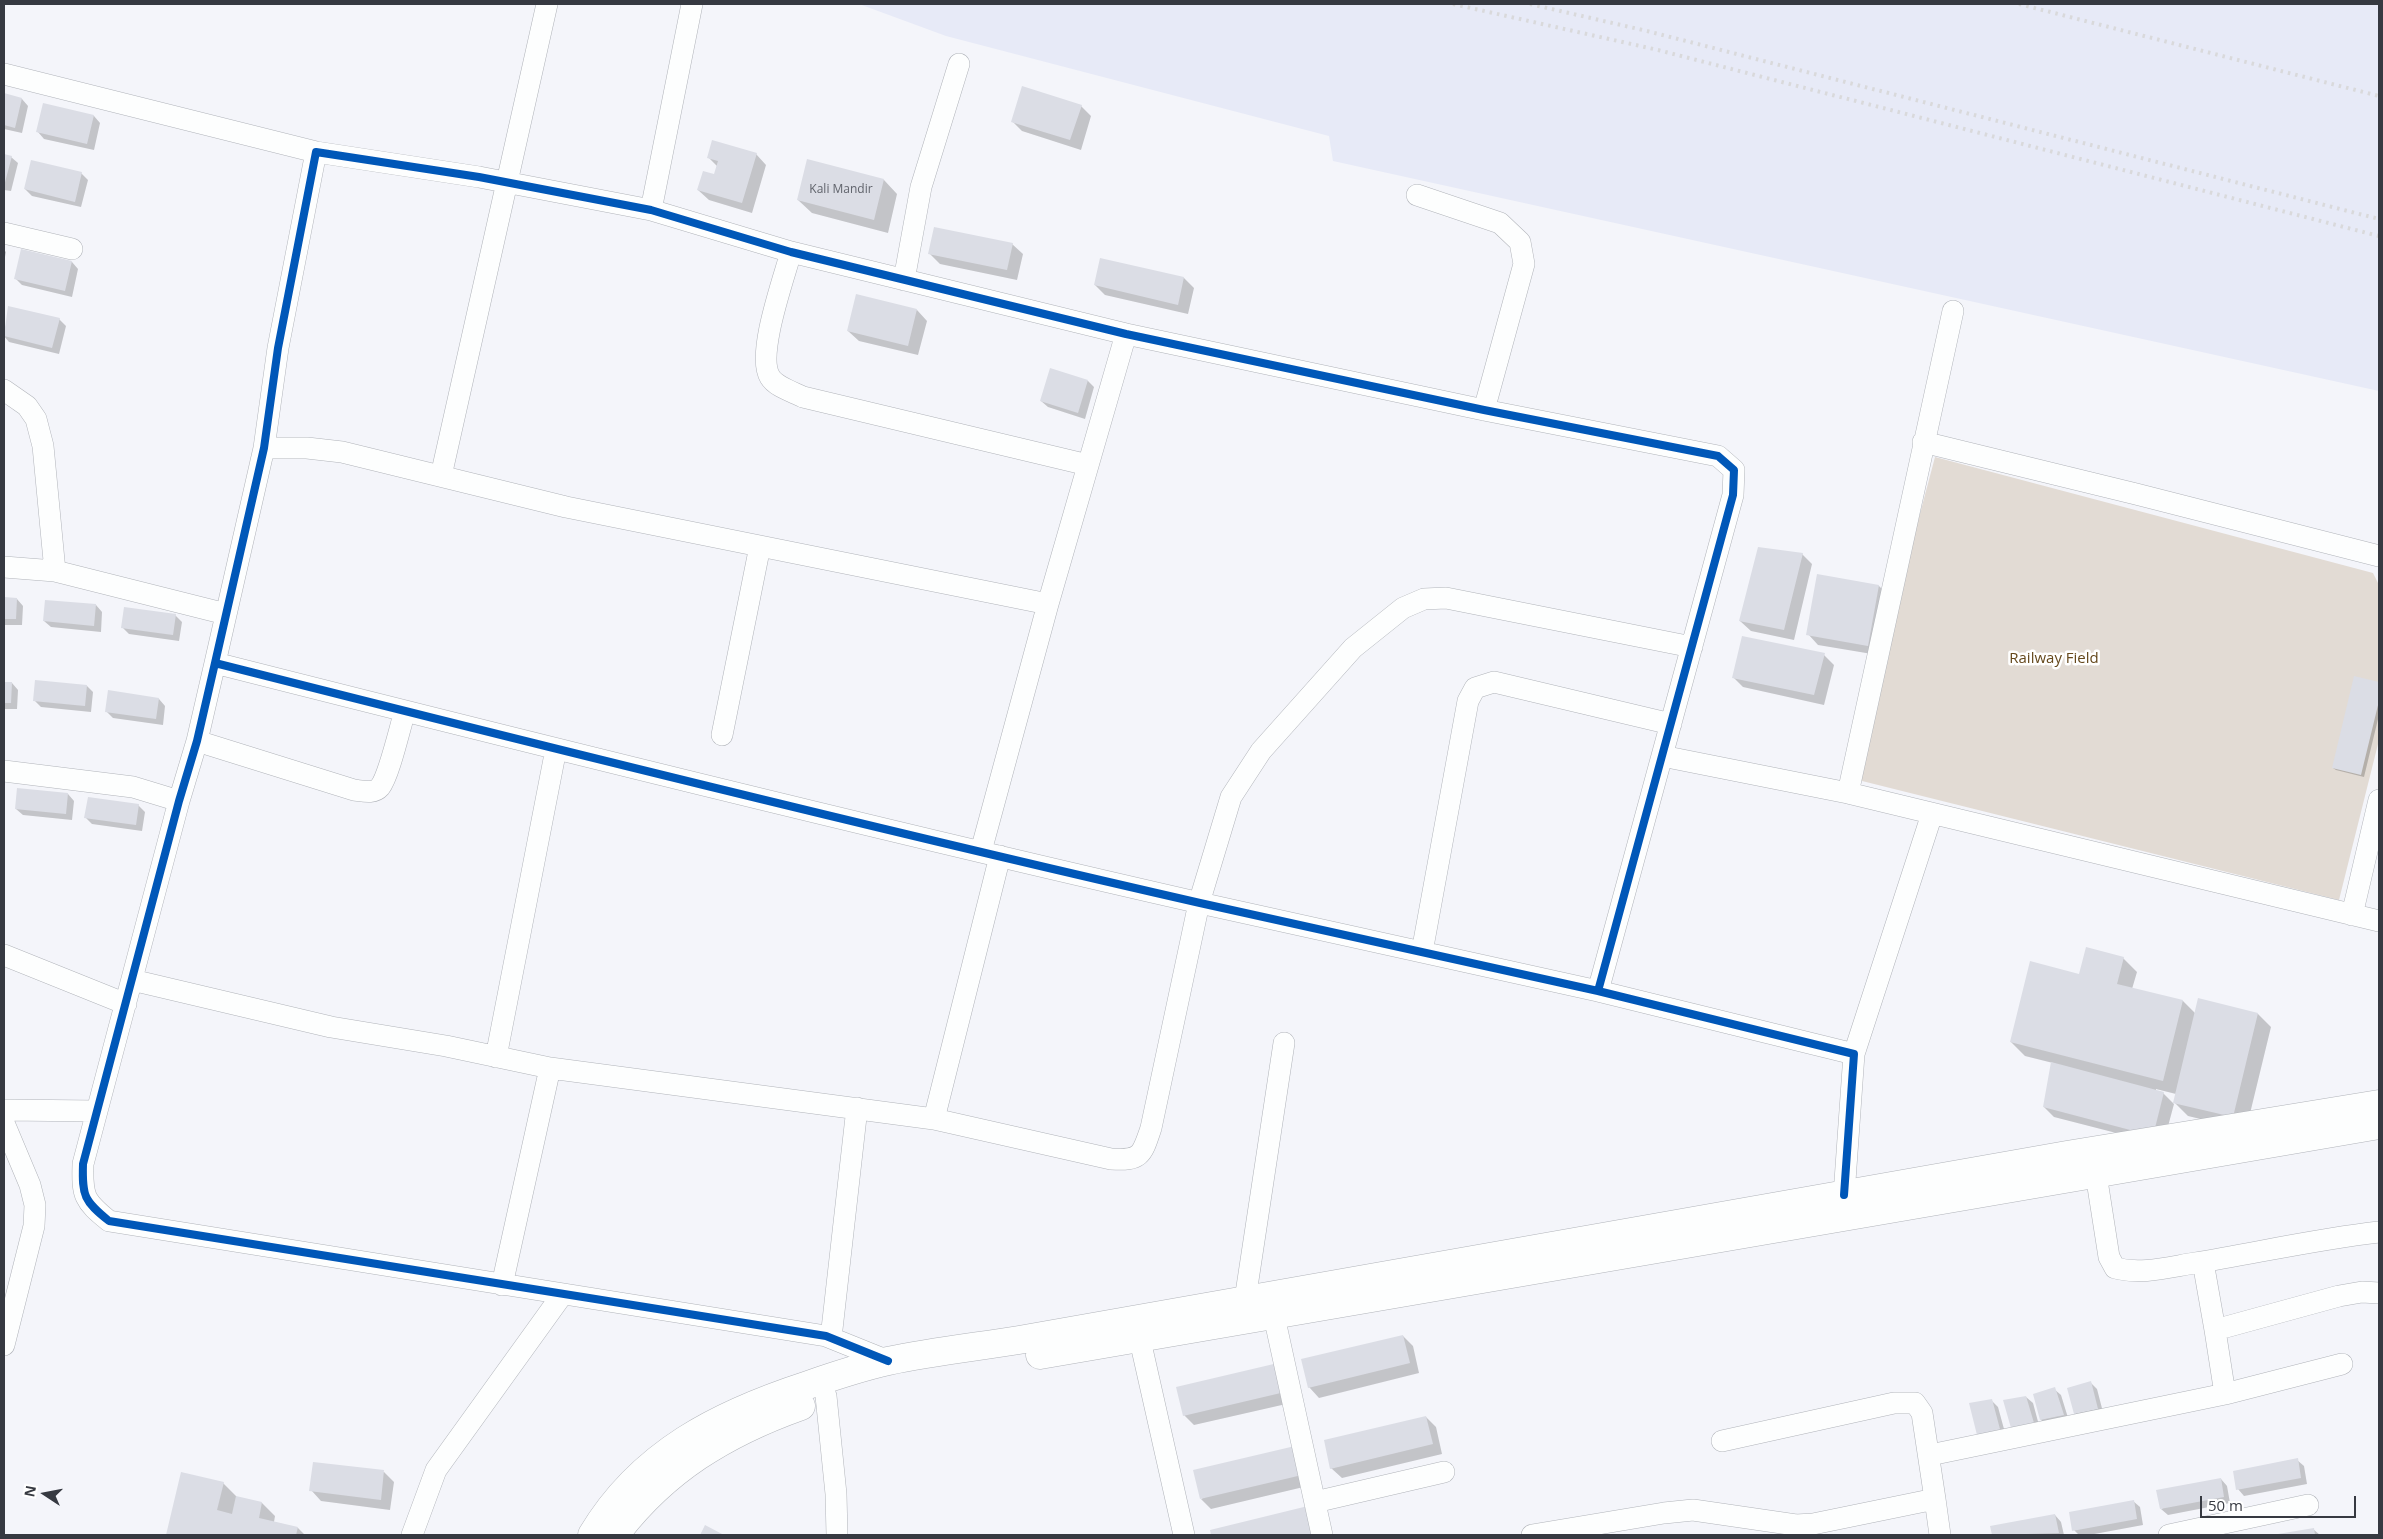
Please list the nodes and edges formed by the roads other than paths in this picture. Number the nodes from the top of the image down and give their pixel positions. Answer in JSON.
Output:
{"nodes":[{"id":1,"x":548,"y":4,"type":"edge"},
{"id":2,"x":692,"y":4,"type":"edge"},
{"id":3,"x":959,"y":64,"type":"dead end"},
{"id":4,"x":4,"y":74,"type":"edge"},
{"id":5,"x":316,"y":152,"type":"junction"},
{"id":6,"x":507,"y":183,"type":"junction"},
{"id":7,"x":1417,"y":196,"type":"dead end"},
{"id":8,"x":652,"y":210,"type":"junction"},
{"id":9,"x":4,"y":234,"type":"edge"},
{"id":10,"x":72,"y":249,"type":"dead end"},
{"id":11,"x":791,"y":252,"type":"junction"},
{"id":12,"x":904,"y":280,"type":"junction"},
{"id":13,"x":1953,"y":311,"type":"dead end"},
{"id":14,"x":1126,"y":334,"type":"junction"},
{"id":15,"x":4,"y":390,"type":"edge"},
{"id":16,"x":1484,"y":410,"type":"junction"},
{"id":17,"x":1923,"y":442,"type":"junction"},
{"id":18,"x":264,"y":448,"type":"junction"},
{"id":19,"x":1088,"y":465,"type":"junction"},
{"id":20,"x":441,"y":476,"type":"junction"},
{"id":21,"x":760,"y":546,"type":"junction"},
{"id":22,"x":2379,"y":556,"type":"edge"},
{"id":23,"x":4,"y":567,"type":"edge"},
{"id":24,"x":54,"y":571,"type":"junction"},
{"id":25,"x":1048,"y":604,"type":"junction"},
{"id":26,"x":226,"y":614,"type":"junction"},
{"id":27,"x":1692,"y":647,"type":"junction"},
{"id":28,"x":215,"y":663,"type":"junction"},
{"id":29,"x":404,"y":711,"type":"junction"},
{"id":30,"x":1671,"y":724,"type":"junction"},
{"id":31,"x":722,"y":735,"type":"dead end"},
{"id":32,"x":197,"y":741,"type":"junction"},
{"id":33,"x":556,"y":749,"type":"junction"},
{"id":34,"x":1662,"y":756,"type":"junction"},
{"id":35,"x":4,"y":771,"type":"edge"},
{"id":36,"x":1848,"y":793,"type":"junction"},
{"id":37,"x":2379,"y":800,"type":"edge"},
{"id":38,"x":178,"y":801,"type":"junction"},
{"id":39,"x":1932,"y":814,"type":"junction"},
{"id":40,"x":991,"y":854,"type":"junction"},
{"id":41,"x":1198,"y":903,"type":"junction"},
{"id":42,"x":2352,"y":915,"type":"junction"},
{"id":43,"x":2379,"y":921,"type":"edge"},
{"id":44,"x":1422,"y":952,"type":"junction"},
{"id":45,"x":4,"y":955,"type":"edge"},
{"id":46,"x":132,"y":980,"type":"junction"},
{"id":47,"x":1598,"y":991,"type":"junction"},
{"id":48,"x":121,"y":1001,"type":"junction"},
{"id":49,"x":1284,"y":1043,"type":"dead end"},
{"id":50,"x":1854,"y":1054,"type":"junction"},
{"id":51,"x":496,"y":1057,"type":"junction"},
{"id":52,"x":550,"y":1068,"type":"junction"},
{"id":53,"x":2379,"y":1104,"type":"edge"},
{"id":54,"x":857,"y":1108,"type":"junction"},
{"id":55,"x":4,"y":1110,"type":"edge"},
{"id":56,"x":79,"y":1112,"type":"junction"},
{"id":57,"x":934,"y":1119,"type":"junction"},
{"id":58,"x":4,"y":1122,"type":"edge"},
{"id":59,"x":2379,"y":1126,"type":"edge"},
{"id":60,"x":2096,"y":1174,"type":"junction"},
{"id":61,"x":1844,"y":1195,"type":"junction"},
{"id":62,"x":2379,"y":1232,"type":"edge"},
{"id":63,"x":2204,"y":1262,"type":"junction"},
{"id":64,"x":502,"y":1285,"type":"junction"},
{"id":65,"x":2379,"y":1293,"type":"edge"},
{"id":66,"x":562,"y":1294,"type":"junction"},
{"id":67,"x":1245,"y":1300,"type":"junction"},
{"id":68,"x":1274,"y":1316,"type":"junction"},
{"id":69,"x":2215,"y":1330,"type":"junction"},
{"id":70,"x":831,"y":1338,"type":"junction"},
{"id":71,"x":1140,"y":1340,"type":"junction"},
{"id":72,"x":4,"y":1345,"type":"edge"},
{"id":73,"x":888,"y":1361,"type":"junction"},
{"id":74,"x":2342,"y":1364,"type":"dead end"},
{"id":75,"x":2225,"y":1394,"type":"junction"},
{"id":76,"x":826,"y":1396,"type":"junction"},
{"id":77,"x":1722,"y":1441,"type":"dead end"},
{"id":78,"x":1930,"y":1455,"type":"junction"},
{"id":79,"x":1444,"y":1472,"type":"dead end"},
{"id":80,"x":1935,"y":1499,"type":"junction"},
{"id":81,"x":1315,"y":1502,"type":"junction"},
{"id":82,"x":2308,"y":1505,"type":"dead end"},
{"id":83,"x":412,"y":1535,"type":"edge"},
{"id":84,"x":592,"y":1535,"type":"edge"},
{"id":85,"x":615,"y":1535,"type":"edge"},
{"id":86,"x":837,"y":1535,"type":"edge"},
{"id":87,"x":1184,"y":1535,"type":"edge"},
{"id":88,"x":1322,"y":1535,"type":"edge"},
{"id":89,"x":1532,"y":1535,"type":"edge"},
{"id":90,"x":1940,"y":1535,"type":"edge"},
{"id":91,"x":2170,"y":1535,"type":"edge"}],
"edges":[{"from":1,"to":6,"type":"street"},
{"from":2,"to":8,"type":"street"},
{"from":3,"to":12,"type":"street"},
{"from":4,"to":5,"type":"street"},
{"from":5,"to":6,"type":"street"},
{"from":5,"to":18,"type":"street"},
{"from":6,"to":8,"type":"street"},
{"from":6,"to":20,"type":"street"},
{"from":7,"to":16,"type":"street"},
{"from":8,"to":11,"type":"street"},
{"from":9,"to":10,"type":"street"},
{"from":11,"to":12,"type":"street"},
{"from":11,"to":19,"type":"street"},
{"from":12,"to":14,"type":"street"},
{"from":13,"to":17,"type":"street"},
{"from":14,"to":16,"type":"street"},
{"from":14,"to":19,"type":"street"},
{"from":15,"to":24,"type":"street"},
{"from":16,"to":27,"type":"street"},
{"from":17,"to":22,"type":"street"},
{"from":17,"to":36,"type":"street"},
{"from":18,"to":20,"type":"street"},
{"from":18,"to":26,"type":"street"},
{"from":19,"to":25,"type":"street"},
{"from":20,"to":21,"type":"street"},
{"from":21,"to":25,"type":"street"},
{"from":21,"to":31,"type":"street"},
{"from":23,"to":24,"type":"street"},
{"from":24,"to":26,"type":"street"},
{"from":25,"to":40,"type":"street"},
{"from":26,"to":28,"type":"street"},
{"from":27,"to":30,"type":"street"},
{"from":27,"to":41,"type":"street"},
{"from":28,"to":29,"type":"street"},
{"from":28,"to":32,"type":"street"},
{"from":29,"to":32,"type":"street"},
{"from":29,"to":33,"type":"street"},
{"from":30,"to":34,"type":"street"},
{"from":30,"to":44,"type":"street"},
{"from":32,"to":38,"type":"street"},
{"from":33,"to":40,"type":"street"},
{"from":33,"to":51,"type":"street"},
{"from":34,"to":36,"type":"street"},
{"from":34,"to":47,"type":"street"},
{"from":35,"to":38,"type":"street"},
{"from":36,"to":39,"type":"street"},
{"from":37,"to":42,"type":"street"},
{"from":38,"to":46,"type":"street"},
{"from":39,"to":42,"type":"street"},
{"from":39,"to":50,"type":"street"},
{"from":40,"to":41,"type":"street"},
{"from":40,"to":57,"type":"street"},
{"from":41,"to":44,"type":"street"},
{"from":41,"to":57,"type":"street"},
{"from":42,"to":43,"type":"street"},
{"from":44,"to":47,"type":"street"},
{"from":45,"to":48,"type":"street"},
{"from":46,"to":48,"type":"street"},
{"from":46,"to":51,"type":"street"},
{"from":47,"to":50,"type":"street"},
{"from":48,"to":56,"type":"street"},
{"from":49,"to":67,"type":"street"},
{"from":50,"to":61,"type":"street"},
{"from":51,"to":52,"type":"street"},
{"from":52,"to":54,"type":"street"},
{"from":52,"to":64,"type":"street"},
{"from":53,"to":61,"type":"highway"},
{"from":54,"to":57,"type":"street"},
{"from":54,"to":70,"type":"street"},
{"from":55,"to":56,"type":"street"},
{"from":56,"to":64,"type":"street"},
{"from":58,"to":72,"type":"street"},
{"from":59,"to":60,"type":"highway"},
{"from":60,"to":63,"type":"street"},
{"from":60,"to":68,"type":"highway"},
{"from":61,"to":67,"type":"highway"},
{"from":62,"to":63,"type":"street"},
{"from":63,"to":69,"type":"street"},
{"from":64,"to":66,"type":"street"},
{"from":65,"to":69,"type":"street"},
{"from":66,"to":70,"type":"street"},
{"from":66,"to":83,"type":"street"},
{"from":67,"to":73,"type":"highway"},
{"from":68,"to":71,"type":"highway"},
{"from":68,"to":81,"type":"street"},
{"from":69,"to":75,"type":"street"},
{"from":70,"to":73,"type":"street"},
{"from":71,"to":76,"type":"highway"},
{"from":71,"to":87,"type":"street"},
{"from":73,"to":84,"type":"highway"},
{"from":74,"to":75,"type":"street"},
{"from":75,"to":78,"type":"street"},
{"from":76,"to":85,"type":"highway"},
{"from":76,"to":86,"type":"street"},
{"from":77,"to":78,"type":"street"},
{"from":78,"to":80,"type":"street"},
{"from":79,"to":81,"type":"street"},
{"from":80,"to":89,"type":"street"},
{"from":80,"to":90,"type":"street"},
{"from":81,"to":88,"type":"street"},
{"from":82,"to":91,"type":"street"}]}
